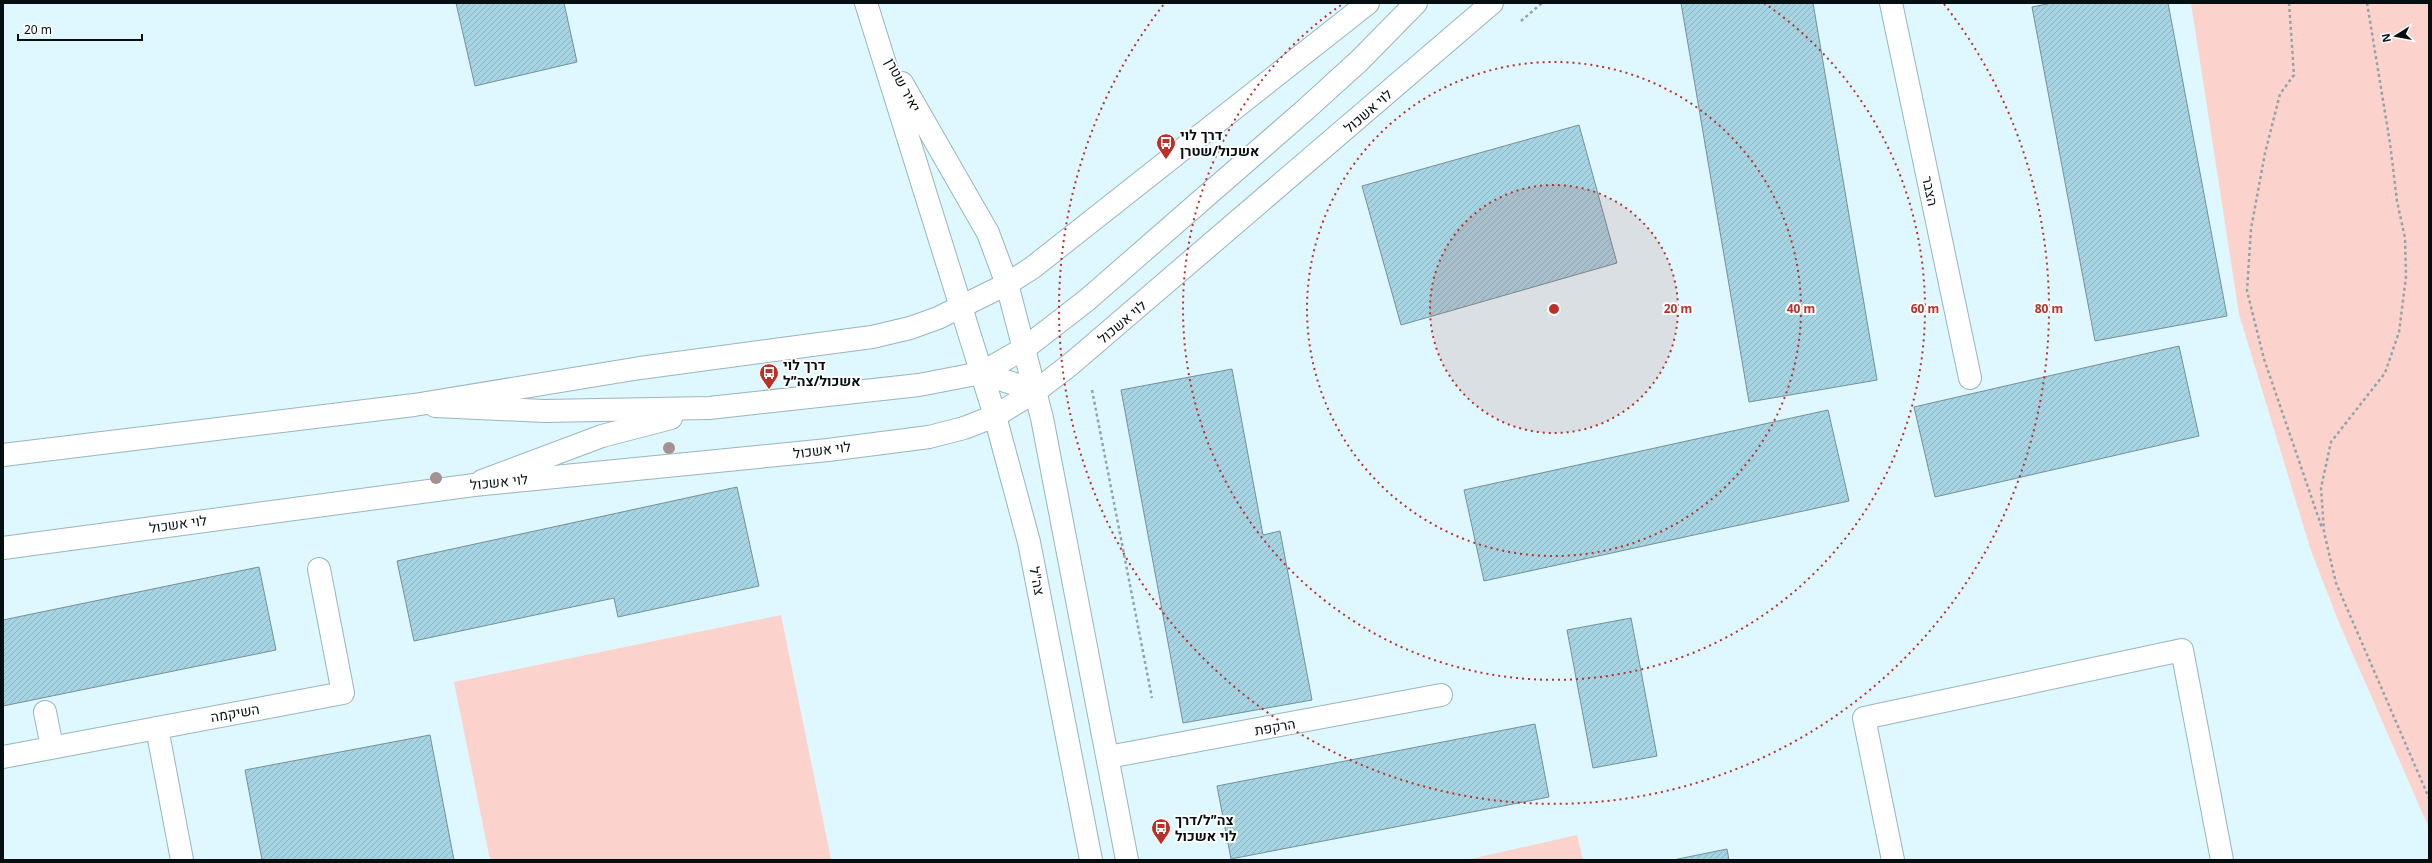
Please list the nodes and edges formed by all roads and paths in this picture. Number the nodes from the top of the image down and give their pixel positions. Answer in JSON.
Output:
{"nodes":[{"id":1,"x":866,"y":3,"type":"edge"},
{"id":2,"x":1368,"y":3,"type":"edge"},
{"id":3,"x":1416,"y":3,"type":"edge"},
{"id":4,"x":1492,"y":3,"type":"edge"},
{"id":5,"x":1891,"y":3,"type":"edge"},
{"id":6,"x":2289,"y":3,"type":"edge"},
{"id":7,"x":2367,"y":3,"type":"edge"},
{"id":8,"x":878,"y":38,"type":"junction"},
{"id":9,"x":1007,"y":284,"type":"junction"},
{"id":10,"x":962,"y":308,"type":"junction"},
{"id":11,"x":1025,"y":348,"type":"junction"},
{"id":12,"x":981,"y":373,"type":"junction"},
{"id":13,"x":1970,"y":378,"type":"dead end"},
{"id":14,"x":1091,"y":382,"type":"dead end"},
{"id":15,"x":1036,"y":391,"type":"junction"},
{"id":16,"x":414,"y":405,"type":"junction"},
{"id":17,"x":709,"y":408,"type":"junction"},
{"id":18,"x":995,"y":416,"type":"junction"},
{"id":19,"x":3,"y":455,"type":"edge"},
{"id":20,"x":474,"y":484,"type":"junction"},
{"id":21,"x":2324,"y":532,"type":"junction"},
{"id":22,"x":3,"y":548,"type":"edge"},
{"id":23,"x":319,"y":570,"type":"dead end"},
{"id":24,"x":1442,"y":695,"type":"dead end"},
{"id":25,"x":1152,"y":698,"type":"dead end"},
{"id":26,"x":45,"y":712,"type":"dead end"},
{"id":27,"x":157,"y":728,"type":"junction"},
{"id":28,"x":52,"y":748,"type":"junction"},
{"id":29,"x":1108,"y":756,"type":"junction"},
{"id":30,"x":3,"y":757,"type":"edge"},
{"id":31,"x":2429,"y":798,"type":"edge"},
{"id":32,"x":182,"y":860,"type":"edge"},
{"id":33,"x":1092,"y":860,"type":"edge"},
{"id":34,"x":1127,"y":860,"type":"edge"},
{"id":35,"x":1893,"y":860,"type":"edge"},
{"id":36,"x":2222,"y":860,"type":"edge"}],
"edges":[{"from":1,"to":8,"type":"main road"},
{"from":2,"to":9,"type":"main road"},
{"from":3,"to":11,"type":"main road"},
{"from":4,"to":15,"type":"main road","name":"לוי אשכול"},
{"from":5,"to":13,"type":"main road","name":"הצבר"},
{"from":6,"to":21,"type":"path"},
{"from":7,"to":21,"type":"path"},
{"from":8,"to":9,"type":"main road","name":"יאיר שטרן"},
{"from":8,"to":10,"type":"main road","name":"יאיר שטרן"},
{"from":9,"to":10,"type":"main road"},
{"from":9,"to":11,"type":"main road","name":"יאיר שטרן"},
{"from":10,"to":12,"type":"main road","name":"צה\"ל"},
{"from":10,"to":16,"type":"main road"},
{"from":11,"to":12,"type":"main road"},
{"from":11,"to":15,"type":"main road","name":"יאיר שטרן"},
{"from":12,"to":15,"type":"main road"},
{"from":12,"to":17,"type":"main road"},
{"from":12,"to":18,"type":"main road","name":"צה\"ל"},
{"from":14,"to":25,"type":"path"},
{"from":15,"to":18,"type":"main road","name":"לוי אשכול"},
{"from":15,"to":29,"type":"main road"},
{"from":16,"to":17,"type":"main road"},
{"from":16,"to":19,"type":"main road"},
{"from":17,"to":20,"type":"main road"},
{"from":18,"to":20,"type":"main road","name":"לוי אשכול"},
{"from":18,"to":33,"type":"main road","name":"צה\"ל"},
{"from":20,"to":22,"type":"main road","name":"לוי אשכול"},
{"from":21,"to":31,"type":"path"},
{"from":23,"to":27,"type":"main road","name":"השיקמה"},
{"from":24,"to":29,"type":"main road","name":"הרקפת"},
{"from":26,"to":28,"type":"main road"},
{"from":27,"to":28,"type":"main road","name":"השיקמה"},
{"from":27,"to":32,"type":"main road"},
{"from":28,"to":30,"type":"main road","name":"השיקמה"},
{"from":29,"to":34,"type":"main road"},
{"from":35,"to":36,"type":"main road"}]}
